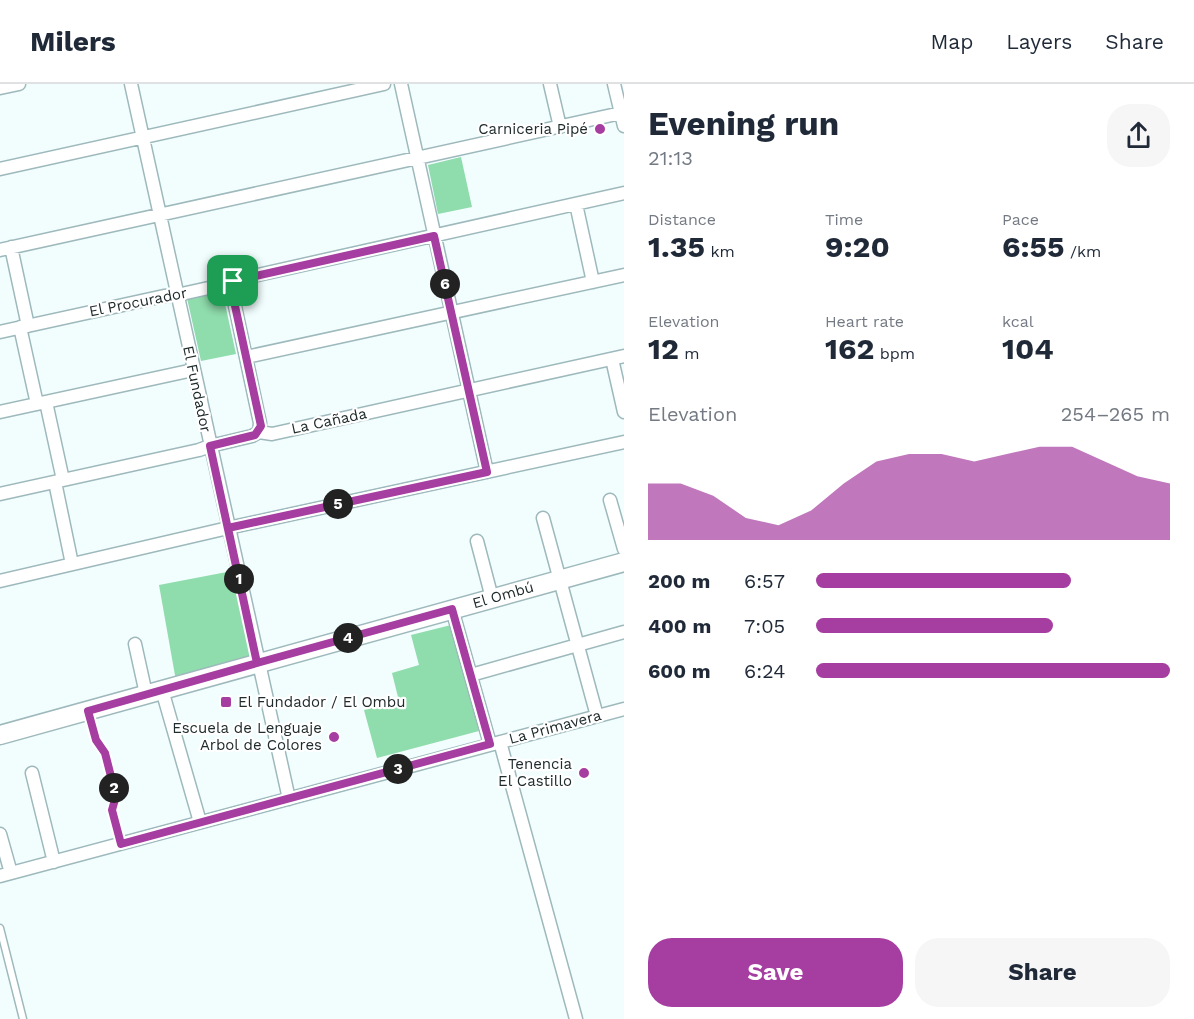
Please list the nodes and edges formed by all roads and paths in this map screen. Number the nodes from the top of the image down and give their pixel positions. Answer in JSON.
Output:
{"nodes":[{"id":1,"x":19,"y":84,"type":"edge"},
{"id":2,"x":131,"y":84,"type":"edge"},
{"id":3,"x":384,"y":84,"type":"edge"},
{"id":4,"x":401,"y":84,"type":"edge"},
{"id":5,"x":550,"y":84,"type":"edge"},
{"id":6,"x":614,"y":84,"type":"edge"},
{"id":7,"x":0,"y":88,"type":"edge"},
{"id":8,"x":621,"y":113,"type":"junction"},
{"id":9,"x":624,"y":126,"type":"edge"},
{"id":10,"x":560,"y":127,"type":"junction"},
{"id":11,"x":142,"y":137,"type":"junction"},
{"id":12,"x":417,"y":158,"type":"junction"},
{"id":13,"x":0,"y":169,"type":"edge"},
{"id":14,"x":624,"y":193,"type":"edge"},
{"id":15,"x":576,"y":204,"type":"junction"},
{"id":16,"x":159,"y":215,"type":"junction"},
{"id":17,"x":434,"y":236,"type":"junction"},
{"id":18,"x":3,"y":247,"type":"edge"},
{"id":19,"x":624,"y":275,"type":"edge"},
{"id":20,"x":593,"y":282,"type":"junction"},
{"id":21,"x":229,"y":286,"type":"junction"},
{"id":22,"x":177,"y":295,"type":"junction"},
{"id":23,"x":452,"y":314,"type":"junction"},
{"id":24,"x":24,"y":326,"type":"junction"},
{"id":25,"x":0,"y":332,"type":"edge"},
{"id":26,"x":246,"y":357,"type":"junction"},
{"id":27,"x":618,"y":358,"type":"edge"},
{"id":28,"x":193,"y":370,"type":"junction"},
{"id":29,"x":469,"y":390,"type":"junction"},
{"id":30,"x":41,"y":403,"type":"junction"},
{"id":31,"x":0,"y":412,"type":"edge"},
{"id":32,"x":624,"y":412,"type":"edge"},
{"id":33,"x":258,"y":432,"type":"junction"},
{"id":34,"x":624,"y":442,"type":"edge"},
{"id":35,"x":210,"y":446,"type":"junction"},
{"id":36,"x":487,"y":472,"type":"junction"},
{"id":37,"x":59,"y":481,"type":"junction"},
{"id":38,"x":0,"y":494,"type":"edge"},
{"id":39,"x":610,"y":500,"type":"dead end"},
{"id":40,"x":543,"y":518,"type":"dead end"},
{"id":41,"x":228,"y":528,"type":"junction"},
{"id":42,"x":477,"y":541,"type":"dead end"},
{"id":43,"x":624,"y":549,"type":"edge"},
{"id":44,"x":624,"y":562,"type":"edge"},
{"id":45,"x":72,"y":564,"type":"junction"},
{"id":46,"x":560,"y":579,"type":"junction"},
{"id":47,"x":0,"y":581,"type":"edge"},
{"id":48,"x":492,"y":598,"type":"junction"},
{"id":49,"x":452,"y":609,"type":"junction"},
{"id":50,"x":624,"y":632,"type":"edge"},
{"id":51,"x":135,"y":644,"type":"dead end"},
{"id":52,"x":578,"y":645,"type":"junction"},
{"id":53,"x":257,"y":663,"type":"junction"},
{"id":54,"x":471,"y":675,"type":"junction"},
{"id":55,"x":154,"y":692,"type":"junction"},
{"id":56,"x":624,"y":709,"type":"edge"},
{"id":57,"x":88,"y":711,"type":"junction"},
{"id":58,"x":597,"y":716,"type":"junction"},
{"id":59,"x":0,"y":735,"type":"edge"},
{"id":60,"x":495,"y":743,"type":"junction"},
{"id":61,"x":32,"y":773,"type":"dead end"},
{"id":62,"x":289,"y":799,"type":"junction"},
{"id":63,"x":200,"y":822,"type":"junction"},
{"id":64,"x":0,"y":834,"type":"edge"},
{"id":65,"x":121,"y":844,"type":"junction"},
{"id":66,"x":54,"y":862,"type":"junction"},
{"id":67,"x":5,"y":875,"type":"edge"},
{"id":68,"x":0,"y":928,"type":"edge"},
{"id":69,"x":23,"y":1019,"type":"edge"},
{"id":70,"x":576,"y":1019,"type":"edge"}],
"edges":[{"from":1,"to":7,"type":"street"},
{"from":2,"to":11,"type":"street","name":"El Fundador"},
{"from":3,"to":11,"type":"street"},
{"from":4,"to":12,"type":"street"},
{"from":5,"to":10,"type":"street"},
{"from":6,"to":8,"type":"street"},
{"from":8,"to":9,"type":"street"},
{"from":8,"to":10,"type":"street"},
{"from":10,"to":12,"type":"street"},
{"from":11,"to":13,"type":"street"},
{"from":11,"to":16,"type":"street","name":"El Fundador"},
{"from":12,"to":16,"type":"street"},
{"from":12,"to":17,"type":"street"},
{"from":14,"to":15,"type":"street","name":"El Procurador"},
{"from":15,"to":17,"type":"street","name":"El Procurador"},
{"from":15,"to":20,"type":"street"},
{"from":16,"to":18,"type":"street"},
{"from":16,"to":22,"type":"street","name":"El Fundador"},
{"from":17,"to":21,"type":"street","name":"El Procurador"},
{"from":17,"to":23,"type":"street"},
{"from":18,"to":24,"type":"street"},
{"from":19,"to":20,"type":"street"},
{"from":20,"to":23,"type":"street"},
{"from":21,"to":22,"type":"street","name":"El Procurador"},
{"from":21,"to":26,"type":"street"},
{"from":22,"to":24,"type":"street","name":"El Procurador"},
{"from":22,"to":28,"type":"street","name":"El Fundador"},
{"from":23,"to":26,"type":"street"},
{"from":23,"to":29,"type":"street"},
{"from":24,"to":25,"type":"street","name":"El Procurador"},
{"from":24,"to":30,"type":"street"},
{"from":26,"to":33,"type":"street"},
{"from":27,"to":29,"type":"street","name":"La Cañada"},
{"from":27,"to":32,"type":"street"},
{"from":28,"to":30,"type":"street"},
{"from":28,"to":35,"type":"street","name":"El Fundador"},
{"from":29,"to":33,"type":"street","name":"La Cañada"},
{"from":29,"to":36,"type":"street"},
{"from":30,"to":31,"type":"street"},
{"from":30,"to":37,"type":"street"},
{"from":33,"to":35,"type":"street","name":"La Cañada"},
{"from":34,"to":36,"type":"street"},
{"from":35,"to":37,"type":"street","name":"La Cañada"},
{"from":35,"to":41,"type":"street","name":"El Fundador"},
{"from":36,"to":41,"type":"street"},
{"from":37,"to":38,"type":"street","name":"La Cañada"},
{"from":37,"to":45,"type":"street"},
{"from":39,"to":43,"type":"street"},
{"from":40,"to":46,"type":"street"},
{"from":41,"to":45,"type":"street"},
{"from":41,"to":53,"type":"street","name":"El Fundador"},
{"from":42,"to":48,"type":"street"},
{"from":44,"to":46,"type":"street","name":"El Ombú"},
{"from":45,"to":47,"type":"street"},
{"from":46,"to":48,"type":"street","name":"El Ombú"},
{"from":46,"to":52,"type":"street"},
{"from":48,"to":49,"type":"street","name":"El Ombú"},
{"from":49,"to":53,"type":"street","name":"El Ombú"},
{"from":49,"to":54,"type":"street"},
{"from":50,"to":52,"type":"street"},
{"from":51,"to":55,"type":"street"},
{"from":52,"to":54,"type":"street"},
{"from":52,"to":58,"type":"street"},
{"from":53,"to":55,"type":"street","name":"El Ombú"},
{"from":53,"to":62,"type":"street","name":"El Fundador"},
{"from":54,"to":60,"type":"street"},
{"from":55,"to":57,"type":"street","name":"El Ombú"},
{"from":55,"to":63,"type":"street"},
{"from":56,"to":58,"type":"street","name":"La Primavera"},
{"from":57,"to":59,"type":"street","name":"El Ombú"},
{"from":57,"to":65,"type":"lane"},
{"from":58,"to":60,"type":"street","name":"La Primavera"},
{"from":60,"to":62,"type":"street","name":"La Primavera"},
{"from":60,"to":70,"type":"street"},
{"from":61,"to":66,"type":"street"},
{"from":62,"to":63,"type":"street","name":"La Primavera"},
{"from":63,"to":65,"type":"street","name":"La Primavera"},
{"from":64,"to":67,"type":"street"},
{"from":65,"to":66,"type":"street","name":"La Primavera"},
{"from":66,"to":67,"type":"street","name":"La Primavera"},
{"from":68,"to":69,"type":"lane"}]}
